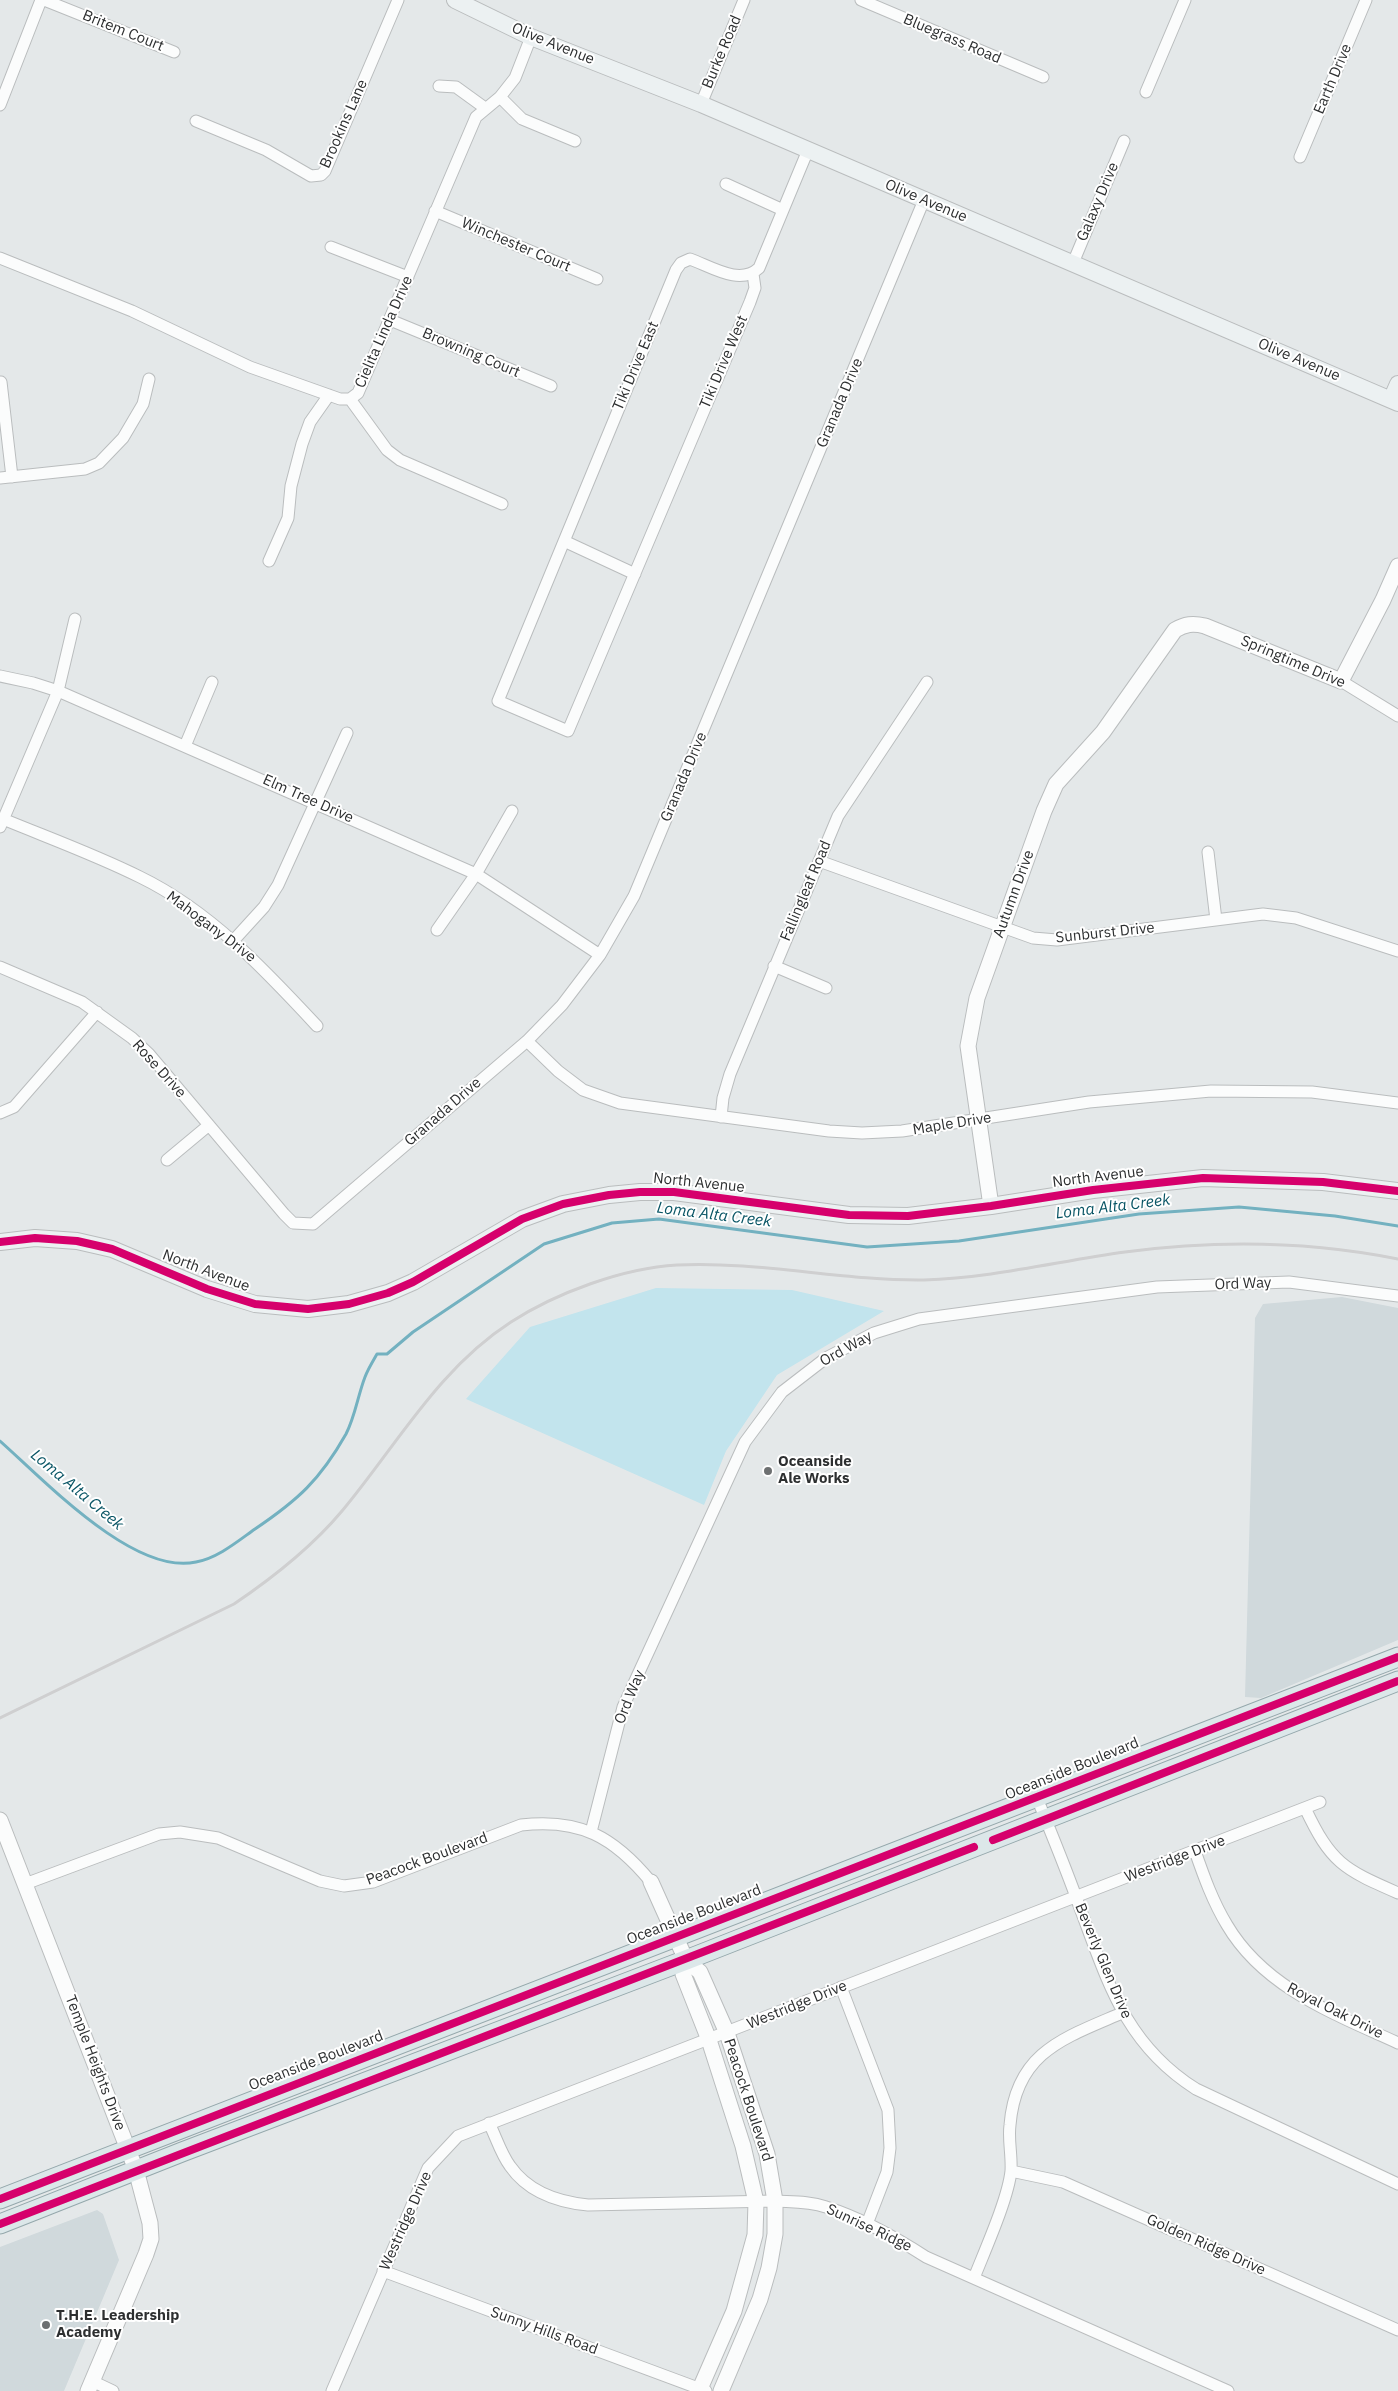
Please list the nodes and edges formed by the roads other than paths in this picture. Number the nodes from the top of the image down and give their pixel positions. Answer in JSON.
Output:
{"nodes":[{"id":1,"x":43,"y":0,"type":"edge"},
{"id":2,"x":398,"y":0,"type":"edge"},
{"id":3,"x":455,"y":0,"type":"edge"},
{"id":4,"x":744,"y":0,"type":"edge"},
{"id":5,"x":861,"y":0,"type":"edge"},
{"id":6,"x":1185,"y":0,"type":"edge"},
{"id":7,"x":1366,"y":0,"type":"edge"},
{"id":8,"x":531,"y":37,"type":"junction"},
{"id":9,"x":174,"y":52,"type":"dead end"},
{"id":10,"x":1043,"y":77,"type":"dead end"},
{"id":11,"x":438,"y":86,"type":"dead end"},
{"id":12,"x":1146,"y":92,"type":"dead end"},
{"id":13,"x":500,"y":97,"type":"junction"},
{"id":14,"x":1,"y":100,"type":"edge"},
{"id":15,"x":701,"y":104,"type":"junction"},
{"id":16,"x":485,"y":108,"type":"junction"},
{"id":17,"x":196,"y":121,"type":"dead end"},
{"id":18,"x":575,"y":141,"type":"dead end"},
{"id":19,"x":1124,"y":141,"type":"dead end"},
{"id":20,"x":808,"y":150,"type":"junction"},
{"id":21,"x":1300,"y":157,"type":"dead end"},
{"id":22,"x":726,"y":184,"type":"dead end"},
{"id":23,"x":924,"y":200,"type":"junction"},
{"id":24,"x":783,"y":210,"type":"junction"},
{"id":25,"x":436,"y":211,"type":"junction"},
{"id":26,"x":331,"y":247,"type":"dead end"},
{"id":27,"x":0,"y":258,"type":"edge"},
{"id":28,"x":1072,"y":263,"type":"junction"},
{"id":29,"x":753,"y":274,"type":"junction"},
{"id":30,"x":408,"y":277,"type":"junction"},
{"id":31,"x":597,"y":279,"type":"dead end"},
{"id":32,"x":390,"y":320,"type":"junction"},
{"id":33,"x":149,"y":379,"type":"dead end"},
{"id":34,"x":1,"y":382,"type":"edge"},
{"id":35,"x":1398,"y":384,"type":"edge"},
{"id":36,"x":551,"y":386,"type":"dead end"},
{"id":37,"x":329,"y":395,"type":"junction"},
{"id":38,"x":350,"y":398,"type":"junction"},
{"id":39,"x":1395,"y":401,"type":"edge"},
{"id":40,"x":6,"y":478,"type":"edge"},
{"id":41,"x":502,"y":504,"type":"dead end"},
{"id":42,"x":564,"y":541,"type":"junction"},
{"id":43,"x":269,"y":561,"type":"dead end"},
{"id":44,"x":1398,"y":566,"type":"edge"},
{"id":45,"x":634,"y":574,"type":"junction"},
{"id":46,"x":74,"y":619,"type":"dead end"},
{"id":47,"x":1182,"y":626,"type":"joint"},
{"id":48,"x":0,"y":676,"type":"edge"},
{"id":49,"x":1341,"y":681,"type":"junction"},
{"id":50,"x":212,"y":682,"type":"dead end"},
{"id":51,"x":927,"y":682,"type":"dead end"},
{"id":52,"x":58,"y":691,"type":"junction"},
{"id":53,"x":1398,"y":716,"type":"edge"},
{"id":54,"x":347,"y":733,"type":"dead end"},
{"id":55,"x":185,"y":746,"type":"junction"},
{"id":56,"x":315,"y":802,"type":"junction"},
{"id":57,"x":512,"y":811,"type":"dead end"},
{"id":58,"x":2,"y":822,"type":"edge"},
{"id":59,"x":1208,"y":852,"type":"dead end"},
{"id":60,"x":819,"y":860,"type":"junction"},
{"id":61,"x":476,"y":874,"type":"junction"},
{"id":62,"x":1216,"y":920,"type":"junction"},
{"id":63,"x":1002,"y":927,"type":"junction"},
{"id":64,"x":436,"y":930,"type":"dead end"},
{"id":65,"x":233,"y":941,"type":"junction"},
{"id":66,"x":1398,"y":952,"type":"edge"},
{"id":67,"x":600,"y":955,"type":"junction"},
{"id":68,"x":774,"y":966,"type":"junction"},
{"id":69,"x":0,"y":967,"type":"edge"},
{"id":70,"x":826,"y":988,"type":"dead end"},
{"id":71,"x":97,"y":1012,"type":"junction"},
{"id":72,"x":316,"y":1026,"type":"dead end"},
{"id":73,"x":526,"y":1041,"type":"junction"},
{"id":74,"x":1398,"y":1103,"type":"edge"},
{"id":75,"x":0,"y":1112,"type":"edge"},
{"id":76,"x":721,"y":1116,"type":"junction"},
{"id":77,"x":979,"y":1120,"type":"junction"},
{"id":78,"x":209,"y":1125,"type":"junction"},
{"id":79,"x":167,"y":1160,"type":"dead end"},
{"id":80,"x":1398,"y":1191,"type":"edge"},
{"id":81,"x":991,"y":1206,"type":"junction"},
{"id":82,"x":284,"y":1214,"type":"joint"},
{"id":83,"x":0,"y":1242,"type":"edge"},
{"id":84,"x":1398,"y":1296,"type":"edge"},
{"id":85,"x":1398,"y":1658,"type":"edge"},
{"id":86,"x":1398,"y":1681,"type":"edge"},
{"id":87,"x":1037,"y":1798,"type":"junction"},
{"id":88,"x":1320,"y":1802,"type":"dead end"},
{"id":89,"x":1304,"y":1808,"type":"junction"},
{"id":90,"x":1046,"y":1819,"type":"junction"},
{"id":91,"x":0,"y":1820,"type":"edge"},
{"id":92,"x":590,"y":1832,"type":"junction"},
{"id":93,"x":1195,"y":1852,"type":"junction"},
{"id":94,"x":651,"y":1882,"type":"joint"},
{"id":95,"x":25,"y":1884,"type":"junction"},
{"id":96,"x":1398,"y":1893,"type":"edge"},
{"id":97,"x":1076,"y":1897,"type":"junction"},
{"id":98,"x":676,"y":1936,"type":"junction"},
{"id":99,"x":686,"y":1960,"type":"junction"},
{"id":100,"x":841,"y":1988,"type":"junction"},
{"id":101,"x":1122,"y":2013,"type":"junction"},
{"id":102,"x":726,"y":2033,"type":"junction"},
{"id":103,"x":709,"y":2040,"type":"junction"},
{"id":104,"x":1398,"y":2043,"type":"edge"},
{"id":105,"x":489,"y":2123,"type":"junction"},
{"id":106,"x":129,"y":2149,"type":"junction"},
{"id":107,"x":136,"y":2170,"type":"junction"},
{"id":108,"x":1011,"y":2171,"type":"junction"},
{"id":109,"x":1398,"y":2184,"type":"edge"},
{"id":110,"x":0,"y":2199,"type":"edge"},
{"id":111,"x":776,"y":2201,"type":"junction"},
{"id":112,"x":756,"y":2202,"type":"junction"},
{"id":113,"x":0,"y":2224,"type":"edge"},
{"id":114,"x":867,"y":2224,"type":"junction"},
{"id":115,"x":383,"y":2271,"type":"junction"},
{"id":116,"x":974,"y":2278,"type":"junction"},
{"id":117,"x":1398,"y":2330,"type":"edge"},
{"id":118,"x":90,"y":2386,"type":"edge"},
{"id":119,"x":337,"y":2390,"type":"edge"},
{"id":120,"x":702,"y":2390,"type":"edge"},
{"id":121,"x":113,"y":2391,"type":"edge"},
{"id":122,"x":721,"y":2391,"type":"edge"},
{"id":123,"x":1228,"y":2391,"type":"edge"}],
"edges":[{"from":1,"to":9,"type":"street","name":"Britem Court"},
{"from":1,"to":14,"type":"street"},
{"from":2,"to":17,"type":"street","name":"Brookins Lane"},
{"from":3,"to":8,"type":"main road","name":"Olive Avenue"},
{"from":4,"to":15,"type":"street","name":"Burke Road"},
{"from":5,"to":10,"type":"street","name":"Bluegrass Road"},
{"from":6,"to":12,"type":"street"},
{"from":7,"to":21,"type":"street","name":"Earth Drive"},
{"from":8,"to":13,"type":"street","name":"Cielita Linda Drive"},
{"from":8,"to":15,"type":"main road","name":"Olive Avenue"},
{"from":11,"to":16,"type":"street"},
{"from":13,"to":16,"type":"street","name":"Cielita Linda Drive"},
{"from":13,"to":18,"type":"street"},
{"from":15,"to":20,"type":"main road","name":"Olive Avenue"},
{"from":16,"to":25,"type":"street","name":"Cielita Linda Drive"},
{"from":19,"to":28,"type":"street","name":"Galaxy Drive"},
{"from":20,"to":23,"type":"main road","name":"Olive Avenue"},
{"from":20,"to":24,"type":"street","name":"Tiki Drive West"},
{"from":22,"to":24,"type":"street"},
{"from":23,"to":28,"type":"main road","name":"Olive Avenue"},
{"from":23,"to":67,"type":"street","name":"Granada Drive"},
{"from":24,"to":29,"type":"street","name":"Tiki Drive West"},
{"from":25,"to":30,"type":"street","name":"Cielita Linda Drive"},
{"from":25,"to":31,"type":"street","name":"Winchester Court"},
{"from":26,"to":30,"type":"street"},
{"from":27,"to":37,"type":"street","name":"Cielita Linda Drive"},
{"from":28,"to":39,"type":"main road","name":"Olive Avenue"},
{"from":29,"to":42,"type":"street","name":"Tiki Drive East"},
{"from":29,"to":45,"type":"street","name":"Tiki Drive West"},
{"from":30,"to":32,"type":"street","name":"Cielita Linda Drive"},
{"from":32,"to":36,"type":"street","name":"Browning Court"},
{"from":32,"to":38,"type":"street","name":"Cielita Linda Drive"},
{"from":33,"to":40,"type":"street"},
{"from":34,"to":40,"type":"street"},
{"from":35,"to":39,"type":"main road"},
{"from":37,"to":38,"type":"street","name":"Cielita Linda Drive"},
{"from":37,"to":43,"type":"street"},
{"from":38,"to":41,"type":"street"},
{"from":42,"to":45,"type":"street"},
{"from":42,"to":45,"type":"street","name":"Tiki Drive West"},
{"from":44,"to":49,"type":"street"},
{"from":46,"to":52,"type":"street"},
{"from":47,"to":49,"type":"street","name":"Springtime Drive"},
{"from":47,"to":63,"type":"street","name":"Autumn Drive"},
{"from":48,"to":52,"type":"street","name":"Elm Tree Drive"},
{"from":49,"to":53,"type":"street","name":"Springtime Drive"},
{"from":50,"to":55,"type":"street"},
{"from":51,"to":60,"type":"street","name":"Fallingleaf Road"},
{"from":52,"to":55,"type":"street","name":"Elm Tree Drive"},
{"from":52,"to":58,"type":"street"},
{"from":54,"to":56,"type":"street"},
{"from":55,"to":56,"type":"street","name":"Elm Tree Drive"},
{"from":56,"to":61,"type":"street","name":"Elm Tree Drive"},
{"from":56,"to":65,"type":"street"},
{"from":57,"to":61,"type":"street"},
{"from":58,"to":65,"type":"street","name":"Mahogany Drive"},
{"from":59,"to":62,"type":"street"},
{"from":60,"to":63,"type":"street","name":"Sunburst Drive"},
{"from":60,"to":68,"type":"street","name":"Fallingleaf Road"},
{"from":61,"to":64,"type":"street"},
{"from":61,"to":67,"type":"street","name":"Elm Tree Drive"},
{"from":62,"to":63,"type":"street","name":"Sunburst Drive"},
{"from":62,"to":66,"type":"street","name":"Sunburst Drive"},
{"from":63,"to":77,"type":"street","name":"Autumn Drive"},
{"from":65,"to":72,"type":"street","name":"Mahogany Drive"},
{"from":67,"to":73,"type":"street","name":"Granada Drive"},
{"from":68,"to":70,"type":"street"},
{"from":68,"to":76,"type":"street","name":"Fallingleaf Road"},
{"from":69,"to":71,"type":"street","name":"Rose Drive"},
{"from":71,"to":75,"type":"street"},
{"from":71,"to":78,"type":"street","name":"Rose Drive"},
{"from":73,"to":76,"type":"street","name":"Maple Drive"},
{"from":73,"to":82,"type":"street","name":"Granada Drive"},
{"from":74,"to":77,"type":"street","name":"Maple Drive"},
{"from":76,"to":77,"type":"street","name":"Maple Drive"},
{"from":77,"to":81,"type":"street","name":"Autumn Drive"},
{"from":78,"to":79,"type":"street"},
{"from":78,"to":82,"type":"street","name":"Rose Drive"},
{"from":80,"to":81,"type":"main road","name":"North Avenue"},
{"from":81,"to":83,"type":"main road","name":"North Avenue"},
{"from":84,"to":92,"type":"street","name":"Ord Way"},
{"from":85,"to":87,"type":"main road","name":"Oceanside Boulevard"},
{"from":86,"to":90,"type":"main road"},
{"from":87,"to":90,"type":"street","name":"Beverly Glen Drive"},
{"from":87,"to":98,"type":"main road","name":"Oceanside Boulevard"},
{"from":88,"to":89,"type":"street","name":"Westridge Drive"},
{"from":89,"to":93,"type":"street","name":"Westridge Drive"},
{"from":89,"to":96,"type":"street"},
{"from":90,"to":97,"type":"street","name":"Beverly Glen Drive"},
{"from":90,"to":99,"type":"main road"},
{"from":91,"to":95,"type":"street","name":"Temple Heights Drive"},
{"from":92,"to":94,"type":"street","name":"Peacock Boulevard"},
{"from":92,"to":95,"type":"street","name":"Peacock Boulevard"},
{"from":93,"to":97,"type":"street","name":"Westridge Drive"},
{"from":93,"to":104,"type":"street","name":"Royal Oak Drive"},
{"from":94,"to":98,"type":"street","name":"Peacock Boulevard"},
{"from":95,"to":106,"type":"street","name":"Temple Heights Drive"},
{"from":97,"to":100,"type":"street","name":"Westridge Drive"},
{"from":97,"to":101,"type":"street","name":"Beverly Glen Drive"},
{"from":98,"to":99,"type":"street","name":"Peacock Boulevard"},
{"from":98,"to":106,"type":"main road","name":"Oceanside Boulevard"},
{"from":99,"to":102,"type":"street","name":"Peacock Boulevard"},
{"from":99,"to":103,"type":"street","name":"Peacock Boulevard"},
{"from":99,"to":107,"type":"main road"},
{"from":100,"to":102,"type":"street","name":"Westridge Drive"},
{"from":100,"to":114,"type":"street"},
{"from":101,"to":108,"type":"street"},
{"from":101,"to":109,"type":"street","name":"Beverly Glen Drive"},
{"from":102,"to":103,"type":"street","name":"Westridge Drive"},
{"from":102,"to":111,"type":"street","name":"Peacock Boulevard"},
{"from":103,"to":105,"type":"street","name":"Westridge Drive"},
{"from":103,"to":112,"type":"street","name":"Peacock Boulevard"},
{"from":105,"to":112,"type":"street","name":"Sunrise Ridge"},
{"from":105,"to":115,"type":"street","name":"Westridge Drive"},
{"from":106,"to":107,"type":"street","name":"Temple Heights Drive"},
{"from":106,"to":110,"type":"main road","name":"Oceanside Boulevard"},
{"from":107,"to":113,"type":"main road"},
{"from":107,"to":118,"type":"street","name":"Temple Heights Drive"},
{"from":108,"to":116,"type":"street"},
{"from":108,"to":117,"type":"street","name":"Golden Ridge Drive"},
{"from":111,"to":112,"type":"street","name":"Sunrise Ridge"},
{"from":111,"to":114,"type":"street","name":"Sunrise Ridge"},
{"from":111,"to":122,"type":"street","name":"Peacock Boulevard"},
{"from":112,"to":120,"type":"street","name":"Peacock Boulevard"},
{"from":114,"to":116,"type":"street","name":"Sunrise Ridge"},
{"from":115,"to":119,"type":"street","name":"Westridge Drive"},
{"from":115,"to":120,"type":"street","name":"Sunny Hills Road"},
{"from":116,"to":123,"type":"street","name":"Sunrise Ridge"},
{"from":118,"to":121,"type":"street"}]}
